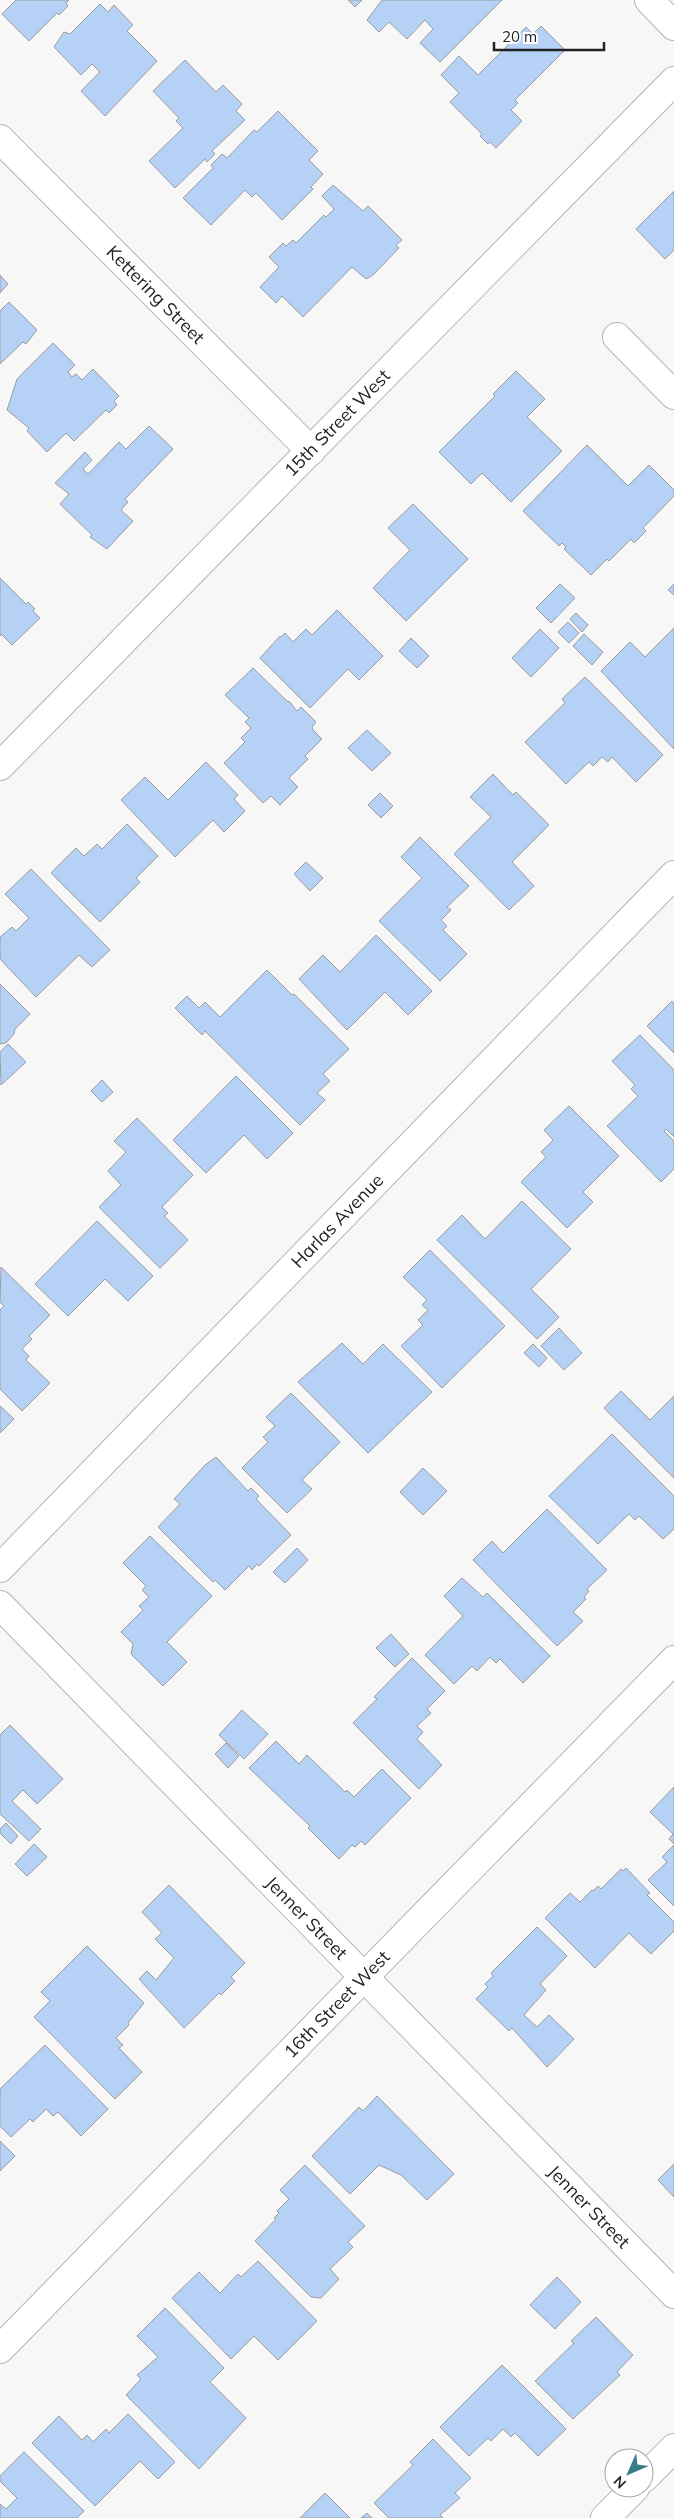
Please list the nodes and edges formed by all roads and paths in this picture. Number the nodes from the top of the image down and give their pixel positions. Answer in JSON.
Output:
{"nodes":[{"id":1,"x":649,"y":0,"type":"edge"},
{"id":2,"x":674,"y":26,"type":"edge"},
{"id":3,"x":674,"y":80,"type":"edge"},
{"id":4,"x":0,"y":139,"type":"edge"},
{"id":5,"x":617,"y":338,"type":"dead end"},
{"id":6,"x":674,"y":395,"type":"edge"},
{"id":7,"x":311,"y":451,"type":"junction"},
{"id":8,"x":0,"y":766,"type":"edge"},
{"id":9,"x":674,"y":875,"type":"edge"},
{"id":10,"x":0,"y":1568,"type":"edge"},
{"id":11,"x":0,"y":1605,"type":"edge"},
{"id":12,"x":674,"y":1660,"type":"edge"},
{"id":13,"x":365,"y":1977,"type":"junction"},
{"id":14,"x":674,"y":2294,"type":"edge"},
{"id":15,"x":0,"y":2349,"type":"edge"},
{"id":16,"x":674,"y":2448,"type":"edge"},
{"id":17,"x":654,"y":2468,"type":"edge"},
{"id":18,"x":625,"y":2498,"type":"edge"},
{"id":19,"x":605,"y":2518,"type":"edge"}],
"edges":[{"from":1,"to":2,"type":"street"},
{"from":3,"to":7,"type":"street","name":"15th Street West"},
{"from":4,"to":7,"type":"street","name":"Kettering Street"},
{"from":5,"to":6,"type":"street"},
{"from":7,"to":8,"type":"street","name":"15th Street West"},
{"from":9,"to":10,"type":"street","name":"Harlas Avenue"},
{"from":11,"to":13,"type":"street","name":"Jenner Street"},
{"from":12,"to":13,"type":"street","name":"16th Street West"},
{"from":13,"to":14,"type":"street","name":"Jenner Street"},
{"from":13,"to":15,"type":"street","name":"16th Street West"},
{"from":16,"to":17,"type":"street"},
{"from":18,"to":19,"type":"street"}]}
